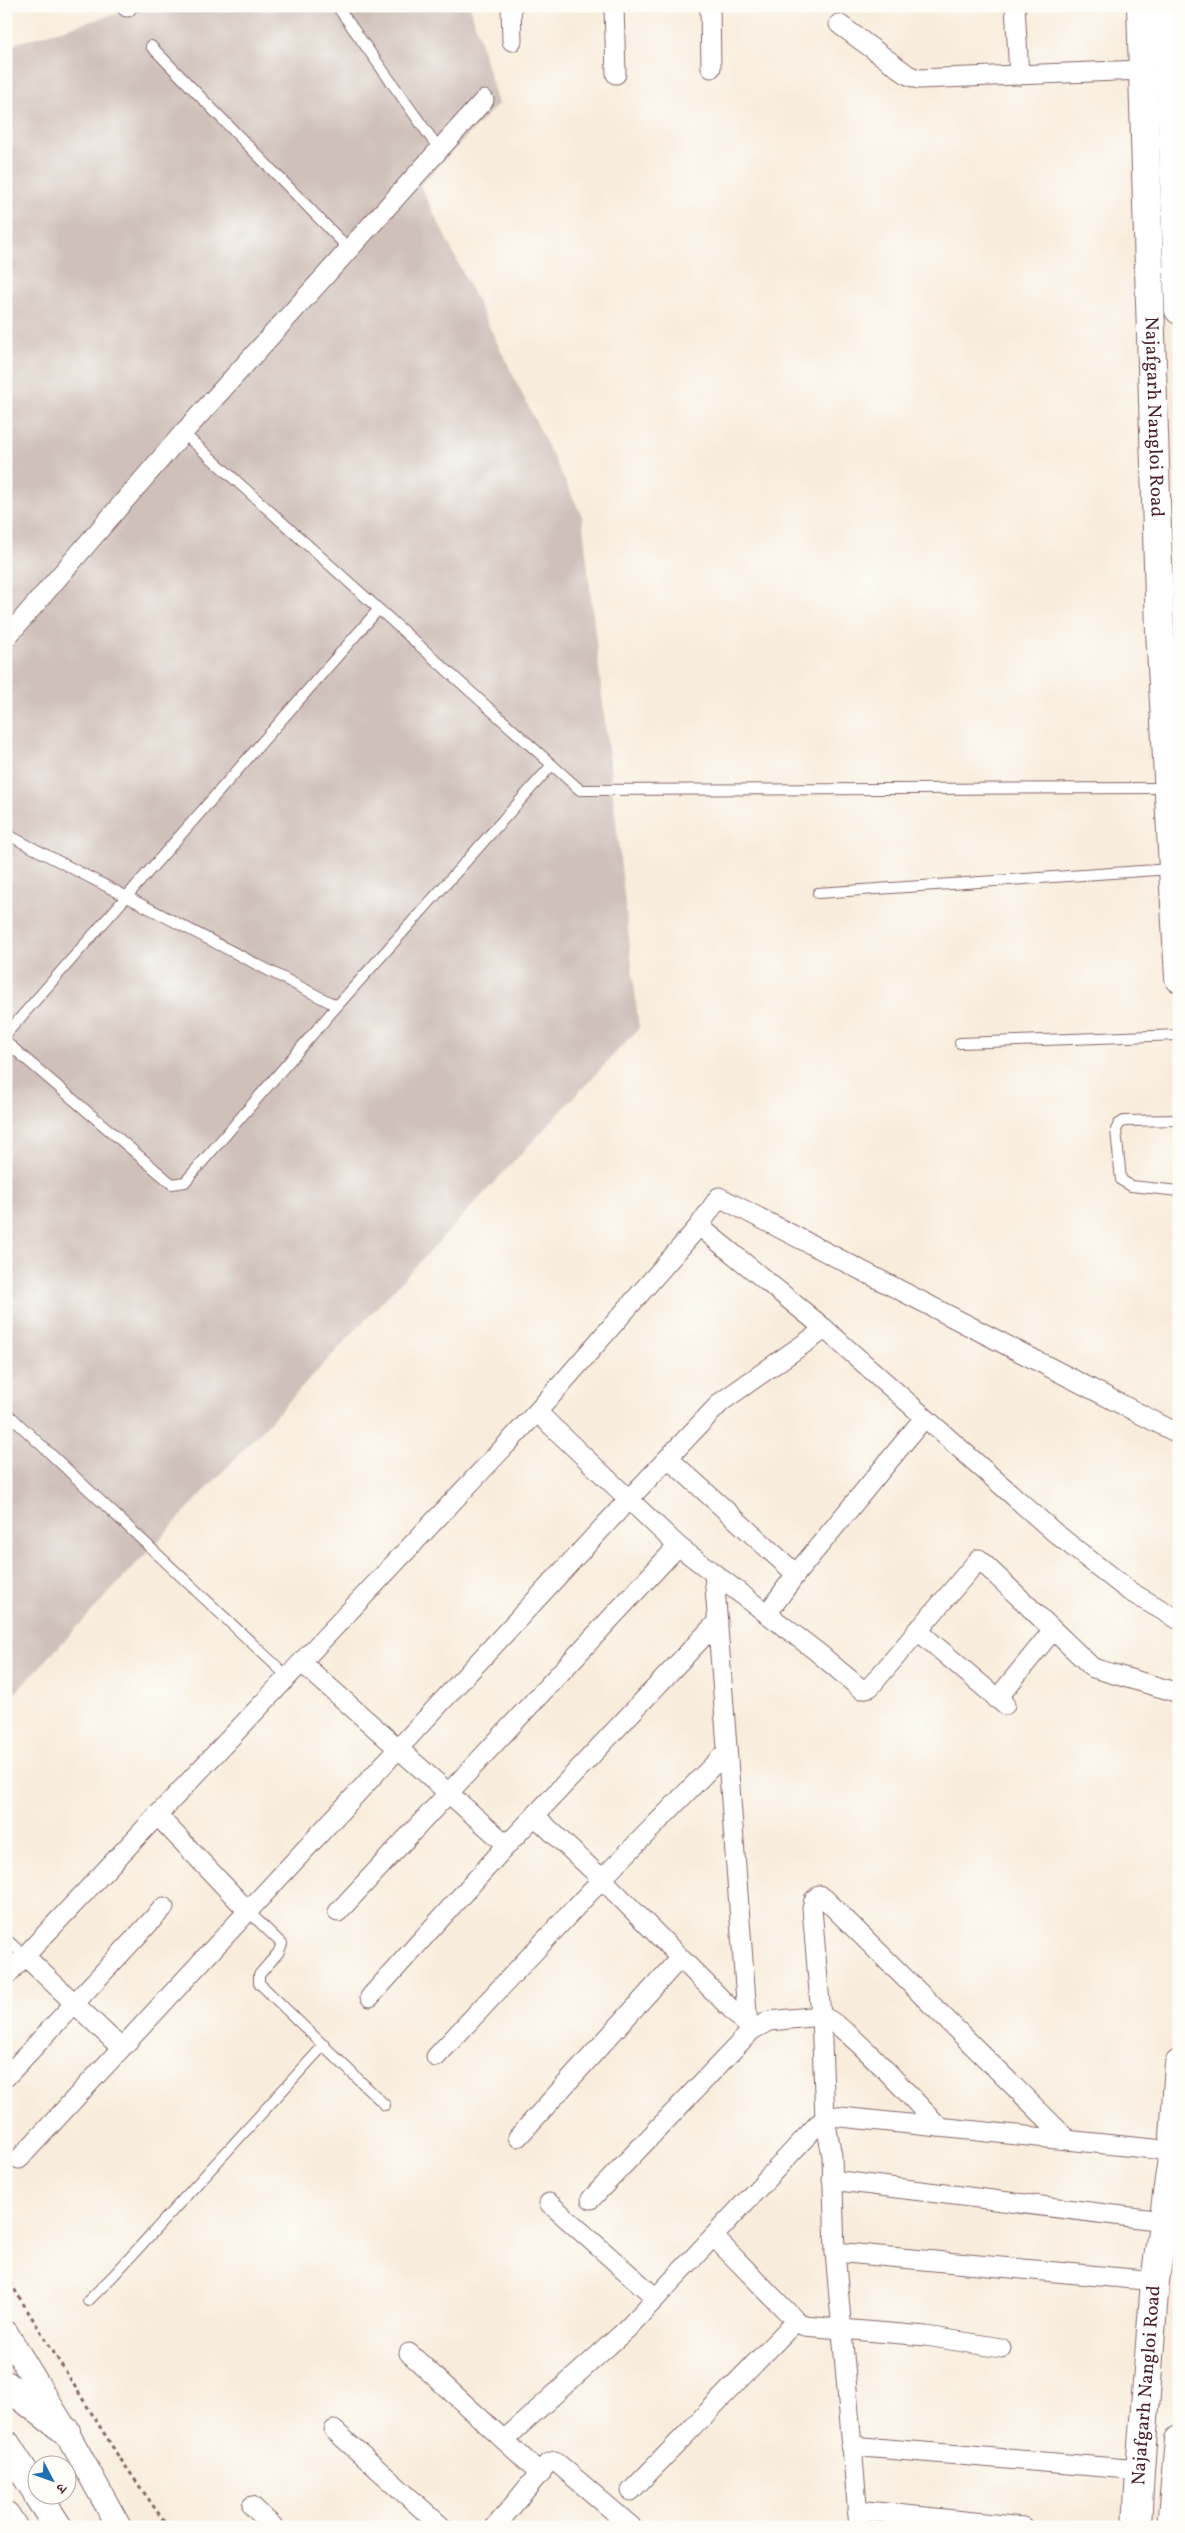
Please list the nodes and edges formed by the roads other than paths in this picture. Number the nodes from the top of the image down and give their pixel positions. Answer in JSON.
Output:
{"nodes":[{"id":1,"x":337,"y":6,"type":"edge"},
{"id":2,"x":512,"y":6,"type":"edge"},
{"id":3,"x":614,"y":6,"type":"edge"},
{"id":4,"x":710,"y":6,"type":"edge"},
{"id":5,"x":1015,"y":6,"type":"edge"},
{"id":6,"x":1140,"y":6,"type":"edge"},
{"id":7,"x":1168,"y":6,"type":"edge"},
{"id":8,"x":839,"y":24,"type":"dead end"},
{"id":9,"x":512,"y":41,"type":"dead end"},
{"id":10,"x":151,"y":46,"type":"dead end"},
{"id":11,"x":711,"y":68,"type":"dead end"},
{"id":12,"x":1142,"y":70,"type":"junction"},
{"id":13,"x":616,"y":74,"type":"dead end"},
{"id":14,"x":1019,"y":76,"type":"junction"},
{"id":15,"x":1176,"y":88,"type":"edge"},
{"id":16,"x":484,"y":100,"type":"dead end"},
{"id":17,"x":440,"y":149,"type":"junction"},
{"id":18,"x":349,"y":249,"type":"junction"},
{"id":19,"x":1179,"y":310,"type":"edge"},
{"id":20,"x":183,"y":434,"type":"junction"},
{"id":21,"x":378,"y":610,"type":"junction"},
{"id":22,"x":6,"y":638,"type":"edge"},
{"id":23,"x":550,"y":766,"type":"junction"},
{"id":24,"x":1174,"y":788,"type":"edge"},
{"id":25,"x":6,"y":834,"type":"edge"},
{"id":26,"x":1171,"y":868,"type":"junction"},
{"id":27,"x":818,"y":892,"type":"dead end"},
{"id":28,"x":128,"y":897,"type":"junction"},
{"id":29,"x":1179,"y":978,"type":"edge"},
{"id":30,"x":337,"y":1006,"type":"junction"},
{"id":31,"x":6,"y":1034,"type":"edge"},
{"id":32,"x":1179,"y":1034,"type":"edge"},
{"id":33,"x":6,"y":1042,"type":"edge"},
{"id":34,"x":960,"y":1043,"type":"dead end"},
{"id":35,"x":1179,"y":1120,"type":"edge"},
{"id":36,"x":1179,"y":1190,"type":"edge"},
{"id":37,"x":699,"y":1226,"type":"junction"},
{"id":38,"x":825,"y":1329,"type":"junction"},
{"id":39,"x":6,"y":1412,"type":"edge"},
{"id":40,"x":537,"y":1412,"type":"junction"},
{"id":41,"x":924,"y":1418,"type":"junction"},
{"id":42,"x":1179,"y":1434,"type":"edge"},
{"id":43,"x":668,"y":1458,"type":"junction"},
{"id":44,"x":629,"y":1499,"type":"junction"},
{"id":45,"x":678,"y":1546,"type":"junction"},
{"id":46,"x":714,"y":1574,"type":"junction"},
{"id":47,"x":796,"y":1574,"type":"junction"},
{"id":48,"x":767,"y":1614,"type":"junction"},
{"id":49,"x":1179,"y":1620,"type":"edge"},
{"id":50,"x":718,"y":1621,"type":"junction"},
{"id":51,"x":917,"y":1630,"type":"junction"},
{"id":52,"x":1054,"y":1630,"type":"junction"},
{"id":53,"x":302,"y":1663,"type":"junction"},
{"id":54,"x":288,"y":1677,"type":"junction"},
{"id":55,"x":1179,"y":1693,"type":"edge"},
{"id":56,"x":399,"y":1748,"type":"junction"},
{"id":57,"x":728,"y":1752,"type":"junction"},
{"id":58,"x":450,"y":1794,"type":"junction"},
{"id":59,"x":158,"y":1815,"type":"junction"},
{"id":60,"x":535,"y":1816,"type":"junction"},
{"id":61,"x":507,"y":1845,"type":"junction"},
{"id":62,"x":602,"y":1879,"type":"junction"},
{"id":63,"x":164,"y":1908,"type":"dead end"},
{"id":64,"x":248,"y":1911,"type":"junction"},
{"id":65,"x":338,"y":1912,"type":"dead end"},
{"id":66,"x":6,"y":1939,"type":"edge"},
{"id":67,"x":26,"y":1957,"type":"junction"},
{"id":68,"x":680,"y":1958,"type":"junction"},
{"id":69,"x":6,"y":1976,"type":"edge"},
{"id":70,"x":370,"y":1997,"type":"dead end"},
{"id":71,"x":75,"y":2004,"type":"junction"},
{"id":72,"x":821,"y":2016,"type":"junction"},
{"id":73,"x":750,"y":2028,"type":"junction"},
{"id":74,"x":324,"y":2045,"type":"junction"},
{"id":75,"x":121,"y":2048,"type":"junction"},
{"id":76,"x":436,"y":2057,"type":"dead end"},
{"id":77,"x":1179,"y":2064,"type":"edge"},
{"id":78,"x":6,"y":2077,"type":"edge"},
{"id":79,"x":385,"y":2105,"type":"dead end"},
{"id":80,"x":825,"y":2119,"type":"junction"},
{"id":81,"x":939,"y":2127,"type":"junction"},
{"id":82,"x":1175,"y":2134,"type":"edge"},
{"id":83,"x":518,"y":2137,"type":"dead end"},
{"id":84,"x":1068,"y":2140,"type":"junction"},
{"id":85,"x":19,"y":2159,"type":"dead end"},
{"id":86,"x":832,"y":2180,"type":"junction"},
{"id":87,"x":591,"y":2199,"type":"dead end"},
{"id":88,"x":549,"y":2202,"type":"dead end"},
{"id":89,"x":1163,"y":2221,"type":"junction"},
{"id":90,"x":714,"y":2237,"type":"junction"},
{"id":91,"x":835,"y":2252,"type":"junction"},
{"id":92,"x":1155,"y":2281,"type":"junction"},
{"id":93,"x":656,"y":2298,"type":"junction"},
{"id":94,"x":88,"y":2302,"type":"dead end"},
{"id":95,"x":796,"y":2321,"type":"junction"},
{"id":96,"x":842,"y":2330,"type":"junction"},
{"id":97,"x":6,"y":2333,"type":"edge"},
{"id":98,"x":1001,"y":2348,"type":"dead end"},
{"id":99,"x":409,"y":2352,"type":"dead end"},
{"id":100,"x":6,"y":2385,"type":"edge"},
{"id":101,"x":334,"y":2430,"type":"dead end"},
{"id":102,"x":66,"y":2431,"type":"junction"},
{"id":103,"x":504,"y":2440,"type":"junction"},
{"id":104,"x":1179,"y":2440,"type":"edge"},
{"id":105,"x":6,"y":2444,"type":"edge"},
{"id":106,"x":852,"y":2446,"type":"junction"},
{"id":107,"x":1140,"y":2470,"type":"junction"},
{"id":108,"x":541,"y":2474,"type":"junction"},
{"id":109,"x":28,"y":2479,"type":"edge"},
{"id":110,"x":631,"y":2490,"type":"dead end"},
{"id":111,"x":45,"y":2506,"type":"edge"},
{"id":112,"x":252,"y":2506,"type":"dead end"},
{"id":113,"x":6,"y":2516,"type":"edge"},
{"id":114,"x":858,"y":2519,"type":"edge"},
{"id":115,"x":13,"y":2527,"type":"edge"},
{"id":116,"x":58,"y":2527,"type":"edge"},
{"id":117,"x":119,"y":2527,"type":"edge"},
{"id":118,"x":274,"y":2527,"type":"edge"},
{"id":119,"x":442,"y":2527,"type":"edge"},
{"id":120,"x":495,"y":2527,"type":"edge"},
{"id":121,"x":632,"y":2527,"type":"edge"},
{"id":122,"x":1022,"y":2527,"type":"edge"},
{"id":123,"x":1138,"y":2527,"type":"edge"},
{"id":124,"x":1171,"y":2527,"type":"edge"}],
"edges":[{"from":1,"to":17,"type":"lane"},
{"from":2,"to":9,"type":"street"},
{"from":3,"to":13,"type":"street"},
{"from":4,"to":11,"type":"street"},
{"from":5,"to":14,"type":"street"},
{"from":6,"to":12,"type":"main road","name":"Najafgarh Nangloi Road"},
{"from":7,"to":15,"type":"main road"},
{"from":8,"to":14,"type":"street"},
{"from":10,"to":18,"type":"lane"},
{"from":12,"to":14,"type":"street"},
{"from":12,"to":24,"type":"main road","name":"Najafgarh Nangloi Road"},
{"from":15,"to":19,"type":"main road"},
{"from":16,"to":17,"type":"street"},
{"from":17,"to":18,"type":"street"},
{"from":18,"to":20,"type":"street"},
{"from":20,"to":21,"type":"lane"},
{"from":20,"to":22,"type":"street"},
{"from":21,"to":23,"type":"lane"},
{"from":21,"to":28,"type":"lane"},
{"from":23,"to":24,"type":"lane"},
{"from":23,"to":30,"type":"lane"},
{"from":24,"to":26,"type":"main road","name":"Najafgarh Nangloi Road"},
{"from":25,"to":28,"type":"lane"},
{"from":26,"to":27,"type":"lane"},
{"from":26,"to":29,"type":"main road","name":"Najafgarh Nangloi Road"},
{"from":28,"to":30,"type":"lane"},
{"from":28,"to":31,"type":"lane"},
{"from":30,"to":33,"type":"lane"},
{"from":32,"to":34,"type":"lane"},
{"from":35,"to":36,"type":"lane"},
{"from":37,"to":38,"type":"street"},
{"from":37,"to":40,"type":"street"},
{"from":37,"to":42,"type":"street"},
{"from":38,"to":41,"type":"street"},
{"from":38,"to":43,"type":"street"},
{"from":39,"to":54,"type":"lane"},
{"from":40,"to":44,"type":"street"},
{"from":40,"to":53,"type":"street"},
{"from":41,"to":47,"type":"street"},
{"from":41,"to":49,"type":"street"},
{"from":43,"to":44,"type":"street"},
{"from":43,"to":47,"type":"street"},
{"from":44,"to":45,"type":"street"},
{"from":44,"to":56,"type":"street"},
{"from":45,"to":46,"type":"street"},
{"from":45,"to":58,"type":"street"},
{"from":46,"to":48,"type":"street"},
{"from":46,"to":50,"type":"street"},
{"from":47,"to":48,"type":"street"},
{"from":48,"to":51,"type":"street"},
{"from":50,"to":57,"type":"street"},
{"from":50,"to":60,"type":"street"},
{"from":51,"to":52,"type":"street"},
{"from":51,"to":52,"type":"street"},
{"from":52,"to":55,"type":"street"},
{"from":53,"to":54,"type":"street"},
{"from":53,"to":56,"type":"street"},
{"from":54,"to":59,"type":"street"},
{"from":56,"to":58,"type":"street"},
{"from":56,"to":64,"type":"street"},
{"from":57,"to":62,"type":"street"},
{"from":57,"to":73,"type":"street"},
{"from":58,"to":61,"type":"street"},
{"from":58,"to":65,"type":"street"},
{"from":59,"to":64,"type":"street"},
{"from":59,"to":67,"type":"street"},
{"from":60,"to":61,"type":"street"},
{"from":60,"to":62,"type":"street"},
{"from":61,"to":70,"type":"street"},
{"from":62,"to":68,"type":"street"},
{"from":62,"to":76,"type":"street"},
{"from":63,"to":71,"type":"street"},
{"from":64,"to":74,"type":"lane"},
{"from":64,"to":75,"type":"street"},
{"from":66,"to":67,"type":"lane"},
{"from":67,"to":69,"type":"street"},
{"from":67,"to":71,"type":"street"},
{"from":68,"to":73,"type":"street"},
{"from":68,"to":83,"type":"street"},
{"from":71,"to":75,"type":"street"},
{"from":71,"to":78,"type":"street"},
{"from":72,"to":73,"type":"street"},
{"from":72,"to":80,"type":"street"},
{"from":72,"to":81,"type":"street"},
{"from":72,"to":84,"type":"street"},
{"from":73,"to":87,"type":"street"},
{"from":74,"to":79,"type":"lane"},
{"from":74,"to":94,"type":"lane"},
{"from":75,"to":85,"type":"street"},
{"from":77,"to":82,"type":"main road","name":"Najafgarh Nangloi Road"},
{"from":80,"to":81,"type":"street"},
{"from":80,"to":86,"type":"street"},
{"from":80,"to":90,"type":"street"},
{"from":81,"to":84,"type":"street"},
{"from":82,"to":84,"type":"street"},
{"from":82,"to":89,"type":"main road","name":"Najafgarh Nangloi Road"},
{"from":86,"to":89,"type":"street"},
{"from":86,"to":91,"type":"street"},
{"from":88,"to":93,"type":"street"},
{"from":89,"to":92,"type":"main road","name":"Najafgarh Nangloi Road"},
{"from":90,"to":93,"type":"street"},
{"from":90,"to":95,"type":"street"},
{"from":91,"to":92,"type":"street"},
{"from":91,"to":96,"type":"street"},
{"from":92,"to":107,"type":"main road","name":"Najafgarh Nangloi Road"},
{"from":93,"to":103,"type":"street"},
{"from":95,"to":96,"type":"street"},
{"from":95,"to":110,"type":"street"},
{"from":96,"to":98,"type":"street"},
{"from":96,"to":106,"type":"street"},
{"from":97,"to":102,"type":"street"},
{"from":99,"to":103,"type":"street"},
{"from":100,"to":102,"type":"main road"},
{"from":101,"to":119,"type":"street"},
{"from":102,"to":117,"type":"street"},
{"from":103,"to":108,"type":"street"},
{"from":104,"to":124,"type":"main road"},
{"from":105,"to":109,"type":"main road"},
{"from":106,"to":107,"type":"street"},
{"from":106,"to":114,"type":"street"},
{"from":107,"to":123,"type":"main road","name":"Najafgarh Nangloi Road"},
{"from":108,"to":120,"type":"street"},
{"from":108,"to":121,"type":"street"},
{"from":111,"to":116,"type":"main road"},
{"from":112,"to":118,"type":"street"},
{"from":113,"to":115,"type":"main road"},
{"from":114,"to":122,"type":"street"}]}
